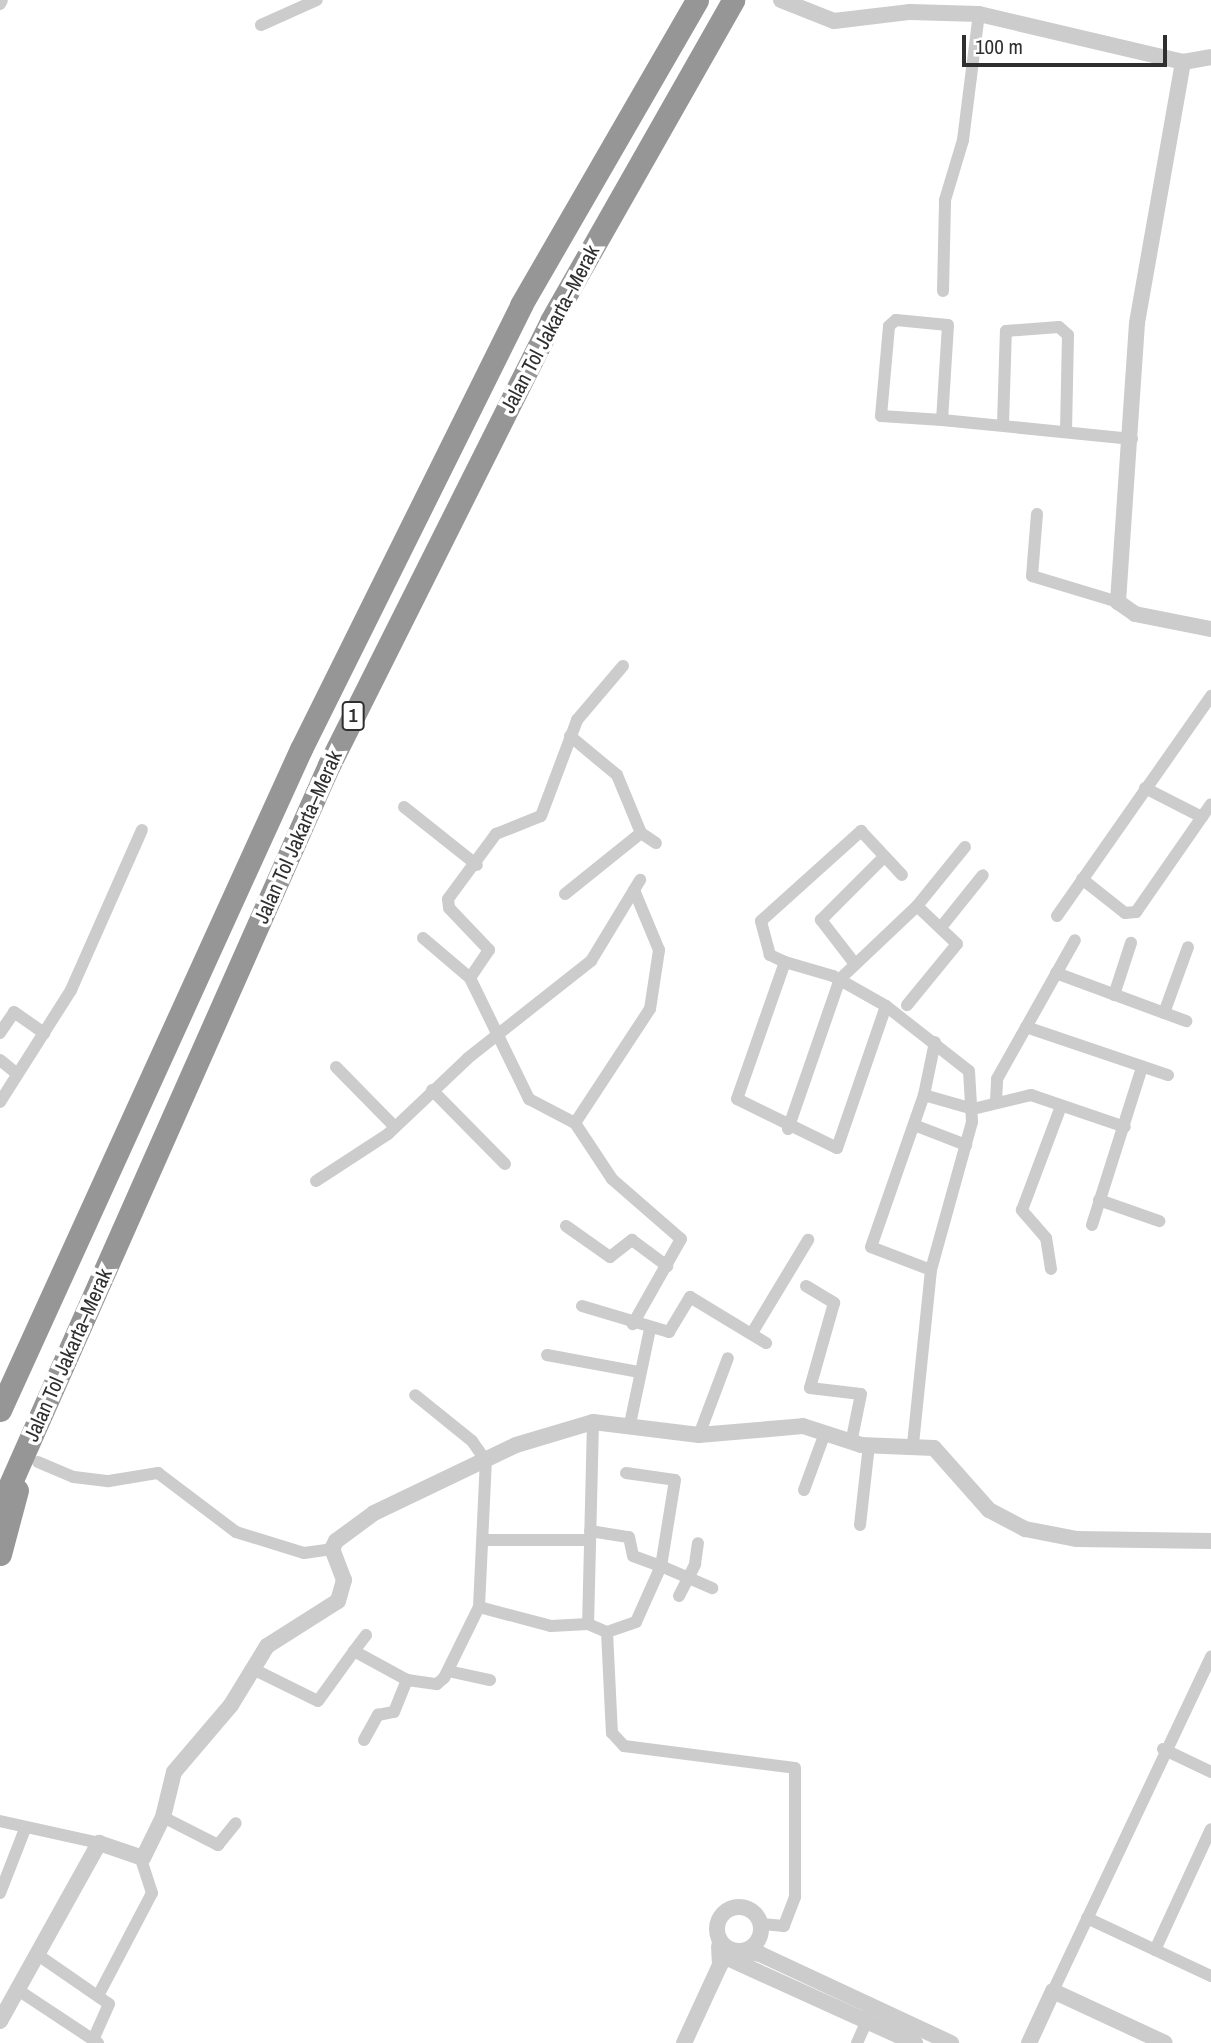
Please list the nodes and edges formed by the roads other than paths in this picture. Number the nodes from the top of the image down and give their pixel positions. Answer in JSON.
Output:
{"nodes":[{"id":1,"x":317,"y":0,"type":"edge"},
{"id":2,"x":697,"y":0,"type":"edge"},
{"id":3,"x":733,"y":0,"type":"edge"},
{"id":4,"x":786,"y":3,"type":"edge"},
{"id":5,"x":979,"y":14,"type":"junction"},
{"id":6,"x":261,"y":25,"type":"dead end"},
{"id":7,"x":1211,"y":57,"type":"edge"},
{"id":8,"x":1183,"y":62,"type":"junction"},
{"id":9,"x":943,"y":291,"type":"dead end"},
{"id":10,"x":942,"y":420,"type":"junction"},
{"id":11,"x":1003,"y":424,"type":"junction"},
{"id":12,"x":1066,"y":428,"type":"junction"},
{"id":13,"x":1132,"y":439,"type":"junction"},
{"id":14,"x":1037,"y":514,"type":"dead end"},
{"id":15,"x":1118,"y":602,"type":"junction"},
{"id":16,"x":1211,"y":629,"type":"edge"},
{"id":17,"x":623,"y":666,"type":"dead end"},
{"id":18,"x":1211,"y":696,"type":"edge"},
{"id":19,"x":570,"y":736,"type":"junction"},
{"id":20,"x":1145,"y":788,"type":"junction"},
{"id":21,"x":1211,"y":804,"type":"edge"},
{"id":22,"x":404,"y":807,"type":"dead end"},
{"id":23,"x":1202,"y":817,"type":"junction"},
{"id":24,"x":142,"y":830,"type":"dead end"},
{"id":25,"x":641,"y":833,"type":"junction"},
{"id":26,"x":656,"y":843,"type":"dead end"},
{"id":27,"x":965,"y":847,"type":"dead end"},
{"id":28,"x":884,"y":857,"type":"junction"},
{"id":29,"x":477,"y":865,"type":"junction"},
{"id":30,"x":902,"y":875,"type":"dead end"},
{"id":31,"x":983,"y":875,"type":"dead end"},
{"id":32,"x":1082,"y":880,"type":"junction"},
{"id":33,"x":565,"y":894,"type":"dead end"},
{"id":34,"x":917,"y":905,"type":"junction"},
{"id":35,"x":1057,"y":916,"type":"dead end"},
{"id":36,"x":942,"y":926,"type":"junction"},
{"id":37,"x":423,"y":938,"type":"dead end"},
{"id":38,"x":1075,"y":940,"type":"dead end"},
{"id":39,"x":1132,"y":943,"type":"dead end"},
{"id":40,"x":1188,"y":947,"type":"dead end"},
{"id":41,"x":785,"y":962,"type":"junction"},
{"id":42,"x":854,"y":965,"type":"junction"},
{"id":43,"x":1056,"y":973,"type":"junction"},
{"id":44,"x":470,"y":978,"type":"junction"},
{"id":45,"x":842,"y":978,"type":"junction"},
{"id":46,"x":1114,"y":995,"type":"junction"},
{"id":47,"x":907,"y":1005,"type":"dead end"},
{"id":48,"x":886,"y":1006,"type":"junction"},
{"id":49,"x":0,"y":1012,"type":"edge"},
{"id":50,"x":14,"y":1012,"type":"junction"},
{"id":51,"x":1164,"y":1013,"type":"junction"},
{"id":52,"x":1186,"y":1021,"type":"dead end"},
{"id":53,"x":1026,"y":1027,"type":"junction"},
{"id":54,"x":0,"y":1033,"type":"edge"},
{"id":55,"x":44,"y":1033,"type":"junction"},
{"id":56,"x":495,"y":1038,"type":"junction"},
{"id":57,"x":935,"y":1042,"type":"junction"},
{"id":58,"x":0,"y":1060,"type":"edge"},
{"id":59,"x":1142,"y":1066,"type":"junction"},
{"id":60,"x":336,"y":1067,"type":"dead end"},
{"id":61,"x":17,"y":1074,"type":"junction"},
{"id":62,"x":1168,"y":1075,"type":"dead end"},
{"id":63,"x":432,"y":1090,"type":"junction"},
{"id":64,"x":924,"y":1096,"type":"junction"},
{"id":65,"x":0,"y":1102,"type":"edge"},
{"id":66,"x":994,"y":1102,"type":"junction"},
{"id":67,"x":1061,"y":1105,"type":"junction"},
{"id":68,"x":975,"y":1108,"type":"junction"},
{"id":69,"x":575,"y":1123,"type":"junction"},
{"id":70,"x":914,"y":1125,"type":"junction"},
{"id":71,"x":395,"y":1127,"type":"junction"},
{"id":72,"x":1125,"y":1128,"type":"junction"},
{"id":73,"x":788,"y":1129,"type":"junction"},
{"id":74,"x":967,"y":1144,"type":"junction"},
{"id":75,"x":505,"y":1164,"type":"dead end"},
{"id":76,"x":316,"y":1181,"type":"dead end"},
{"id":77,"x":1099,"y":1200,"type":"junction"},
{"id":78,"x":1159,"y":1221,"type":"dead end"},
{"id":79,"x":566,"y":1226,"type":"dead end"},
{"id":80,"x":1091,"y":1226,"type":"dead end"},
{"id":81,"x":808,"y":1240,"type":"dead end"},
{"id":82,"x":667,"y":1266,"type":"junction"},
{"id":83,"x":1051,"y":1269,"type":"dead end"},
{"id":84,"x":931,"y":1270,"type":"junction"},
{"id":85,"x":806,"y":1286,"type":"dead end"},
{"id":86,"x":582,"y":1306,"type":"dead end"},
{"id":87,"x":633,"y":1324,"type":"junction"},
{"id":88,"x":650,"y":1329,"type":"junction"},
{"id":89,"x":752,"y":1333,"type":"junction"},
{"id":90,"x":766,"y":1343,"type":"dead end"},
{"id":91,"x":547,"y":1355,"type":"dead end"},
{"id":92,"x":729,"y":1359,"type":"dead end"},
{"id":93,"x":639,"y":1372,"type":"junction"},
{"id":94,"x":415,"y":1395,"type":"dead end"},
{"id":95,"x":0,"y":1410,"type":"edge"},
{"id":96,"x":593,"y":1422,"type":"junction"},
{"id":97,"x":631,"y":1424,"type":"junction"},
{"id":98,"x":825,"y":1433,"type":"junction"},
{"id":99,"x":699,"y":1435,"type":"junction"},
{"id":100,"x":851,"y":1443,"type":"junction"},
{"id":101,"x":869,"y":1445,"type":"junction"},
{"id":102,"x":913,"y":1445,"type":"junction"},
{"id":103,"x":30,"y":1459,"type":"junction"},
{"id":104,"x":486,"y":1461,"type":"junction"},
{"id":105,"x":626,"y":1473,"type":"dead end"},
{"id":106,"x":804,"y":1490,"type":"dead end"},
{"id":107,"x":0,"y":1507,"type":"edge"},
{"id":108,"x":860,"y":1525,"type":"dead end"},
{"id":109,"x":589,"y":1535,"type":"junction"},
{"id":110,"x":486,"y":1540,"type":"junction"},
{"id":111,"x":1211,"y":1541,"type":"edge"},
{"id":112,"x":698,"y":1543,"type":"dead end"},
{"id":113,"x":332,"y":1549,"type":"junction"},
{"id":114,"x":0,"y":1554,"type":"edge"},
{"id":115,"x":661,"y":1566,"type":"junction"},
{"id":116,"x":688,"y":1577,"type":"junction"},
{"id":117,"x":712,"y":1588,"type":"dead end"},
{"id":118,"x":679,"y":1596,"type":"dead end"},
{"id":119,"x":479,"y":1607,"type":"junction"},
{"id":120,"x":588,"y":1624,"type":"junction"},
{"id":121,"x":607,"y":1632,"type":"junction"},
{"id":122,"x":366,"y":1635,"type":"dead end"},
{"id":123,"x":354,"y":1651,"type":"junction"},
{"id":124,"x":1211,"y":1656,"type":"edge"},
{"id":125,"x":253,"y":1669,"type":"junction"},
{"id":126,"x":448,"y":1671,"type":"junction"},
{"id":127,"x":1207,"y":1676,"type":"edge"},
{"id":128,"x":407,"y":1680,"type":"junction"},
{"id":129,"x":490,"y":1680,"type":"dead end"},
{"id":130,"x":364,"y":1740,"type":"dead end"},
{"id":131,"x":1163,"y":1749,"type":"junction"},
{"id":132,"x":1211,"y":1772,"type":"edge"},
{"id":133,"x":163,"y":1817,"type":"junction"},
{"id":134,"x":0,"y":1821,"type":"edge"},
{"id":135,"x":236,"y":1823,"type":"dead end"},
{"id":136,"x":26,"y":1829,"type":"junction"},
{"id":137,"x":1211,"y":1829,"type":"edge"},
{"id":138,"x":97,"y":1842,"type":"junction"},
{"id":139,"x":141,"y":1859,"type":"junction"},
{"id":140,"x":0,"y":1894,"type":"edge"},
{"id":141,"x":1087,"y":1918,"type":"junction"},
{"id":142,"x":760,"y":1924,"type":"junction"},
{"id":143,"x":1155,"y":1950,"type":"junction"},
{"id":144,"x":38,"y":1955,"type":"junction"},
{"id":145,"x":732,"y":1956,"type":"junction"},
{"id":146,"x":1211,"y":1976,"type":"edge"},
{"id":147,"x":18,"y":1990,"type":"junction"},
{"id":148,"x":1053,"y":1991,"type":"junction"},
{"id":149,"x":99,"y":1994,"type":"junction"},
{"id":150,"x":874,"y":2015,"type":"junction"},
{"id":151,"x":0,"y":2021,"type":"edge"},
{"id":152,"x":96,"y":2042,"type":"edge"},
{"id":153,"x":684,"y":2043,"type":"edge"},
{"id":154,"x":857,"y":2043,"type":"edge"},
{"id":155,"x":866,"y":2043,"type":"edge"},
{"id":156,"x":915,"y":2043,"type":"edge"},
{"id":157,"x":951,"y":2043,"type":"edge"},
{"id":158,"x":1029,"y":2043,"type":"edge"},
{"id":159,"x":1165,"y":2043,"type":"edge"}],
"edges":[{"from":1,"to":6,"type":"street"},
{"from":2,"to":95,"type":"highway","name":"Jalan Tol Jakarta–Merak","number":"1"},
{"from":3,"to":103,"type":"highway","name":"Jalan Tol Jakarta–Merak","number":"1"},
{"from":4,"to":5,"type":"street"},
{"from":5,"to":8,"type":"street"},
{"from":5,"to":9,"type":"street"},
{"from":7,"to":8,"type":"street"},
{"from":8,"to":13,"type":"street"},
{"from":10,"to":10,"type":"street"},
{"from":10,"to":11,"type":"street"},
{"from":11,"to":12,"type":"street"},
{"from":11,"to":12,"type":"street"},
{"from":12,"to":13,"type":"street"},
{"from":13,"to":15,"type":"street"},
{"from":14,"to":15,"type":"street"},
{"from":15,"to":16,"type":"street"},
{"from":17,"to":19,"type":"street"},
{"from":18,"to":20,"type":"street"},
{"from":19,"to":25,"type":"street"},
{"from":19,"to":29,"type":"street"},
{"from":20,"to":23,"type":"street"},
{"from":20,"to":32,"type":"street"},
{"from":21,"to":23,"type":"street"},
{"from":22,"to":29,"type":"street"},
{"from":23,"to":32,"type":"street"},
{"from":24,"to":55,"type":"street"},
{"from":25,"to":26,"type":"street"},
{"from":25,"to":33,"type":"street"},
{"from":27,"to":34,"type":"street"},
{"from":28,"to":30,"type":"street"},
{"from":28,"to":41,"type":"street"},
{"from":28,"to":42,"type":"street"},
{"from":29,"to":44,"type":"street"},
{"from":31,"to":36,"type":"street"},
{"from":32,"to":35,"type":"street"},
{"from":34,"to":36,"type":"street"},
{"from":34,"to":42,"type":"street"},
{"from":36,"to":47,"type":"street"},
{"from":37,"to":44,"type":"street"},
{"from":38,"to":43,"type":"street"},
{"from":39,"to":46,"type":"street"},
{"from":40,"to":51,"type":"street"},
{"from":41,"to":45,"type":"street"},
{"from":41,"to":73,"type":"street"},
{"from":42,"to":45,"type":"street"},
{"from":43,"to":46,"type":"street"},
{"from":43,"to":53,"type":"street"},
{"from":44,"to":56,"type":"street"},
{"from":45,"to":48,"type":"street"},
{"from":45,"to":73,"type":"street"},
{"from":46,"to":51,"type":"street"},
{"from":48,"to":57,"type":"street"},
{"from":48,"to":73,"type":"street"},
{"from":49,"to":50,"type":"street"},
{"from":50,"to":54,"type":"street"},
{"from":50,"to":55,"type":"street"},
{"from":51,"to":52,"type":"street"},
{"from":53,"to":59,"type":"street"},
{"from":53,"to":66,"type":"street"},
{"from":55,"to":61,"type":"street"},
{"from":56,"to":63,"type":"street"},
{"from":56,"to":69,"type":"street"},
{"from":56,"to":69,"type":"street"},
{"from":57,"to":64,"type":"street"},
{"from":57,"to":68,"type":"street"},
{"from":58,"to":61,"type":"street"},
{"from":59,"to":62,"type":"street"},
{"from":59,"to":72,"type":"street"},
{"from":60,"to":71,"type":"street"},
{"from":61,"to":65,"type":"street"},
{"from":63,"to":71,"type":"street"},
{"from":63,"to":75,"type":"street"},
{"from":64,"to":68,"type":"street"},
{"from":64,"to":70,"type":"street"},
{"from":66,"to":67,"type":"street"},
{"from":66,"to":68,"type":"street"},
{"from":67,"to":72,"type":"street"},
{"from":67,"to":83,"type":"street"},
{"from":68,"to":74,"type":"street"},
{"from":69,"to":82,"type":"street"},
{"from":70,"to":74,"type":"street"},
{"from":70,"to":84,"type":"street"},
{"from":71,"to":76,"type":"street"},
{"from":72,"to":77,"type":"street"},
{"from":74,"to":84,"type":"street"},
{"from":77,"to":78,"type":"street"},
{"from":77,"to":80,"type":"street"},
{"from":79,"to":82,"type":"street"},
{"from":81,"to":89,"type":"street"},
{"from":82,"to":87,"type":"street"},
{"from":84,"to":102,"type":"street"},
{"from":85,"to":100,"type":"street"},
{"from":86,"to":87,"type":"street"},
{"from":87,"to":88,"type":"street"},
{"from":88,"to":89,"type":"street"},
{"from":88,"to":93,"type":"street"},
{"from":89,"to":90,"type":"street"},
{"from":91,"to":93,"type":"street"},
{"from":92,"to":99,"type":"street"},
{"from":93,"to":97,"type":"street"},
{"from":94,"to":104,"type":"street"},
{"from":96,"to":97,"type":"street"},
{"from":96,"to":104,"type":"street"},
{"from":96,"to":109,"type":"street"},
{"from":97,"to":99,"type":"street"},
{"from":98,"to":99,"type":"street"},
{"from":98,"to":100,"type":"street"},
{"from":98,"to":106,"type":"street"},
{"from":100,"to":101,"type":"street"},
{"from":101,"to":102,"type":"street"},
{"from":101,"to":108,"type":"street"},
{"from":102,"to":111,"type":"street"},
{"from":103,"to":107,"type":"highway","name":"Jalan Tol Jakarta–Merak","number":"1"},
{"from":103,"to":113,"type":"street"},
{"from":103,"to":114,"type":"highway"},
{"from":104,"to":110,"type":"street"},
{"from":104,"to":113,"type":"street"},
{"from":105,"to":115,"type":"street"},
{"from":109,"to":110,"type":"street"},
{"from":109,"to":115,"type":"street"},
{"from":109,"to":120,"type":"street"},
{"from":110,"to":119,"type":"street"},
{"from":112,"to":116,"type":"street"},
{"from":113,"to":125,"type":"street"},
{"from":115,"to":116,"type":"street"},
{"from":115,"to":121,"type":"street"},
{"from":116,"to":117,"type":"street"},
{"from":116,"to":118,"type":"street"},
{"from":119,"to":120,"type":"street"},
{"from":119,"to":126,"type":"street"},
{"from":120,"to":121,"type":"street"},
{"from":121,"to":142,"type":"street"},
{"from":122,"to":123,"type":"street"},
{"from":123,"to":125,"type":"street"},
{"from":123,"to":128,"type":"street"},
{"from":124,"to":127,"type":"street"},
{"from":125,"to":133,"type":"street"},
{"from":126,"to":128,"type":"street"},
{"from":126,"to":129,"type":"street"},
{"from":127,"to":131,"type":"street"},
{"from":128,"to":130,"type":"street"},
{"from":131,"to":132,"type":"street"},
{"from":131,"to":141,"type":"street"},
{"from":133,"to":135,"type":"street"},
{"from":133,"to":139,"type":"street"},
{"from":134,"to":136,"type":"street"},
{"from":136,"to":138,"type":"street"},
{"from":136,"to":140,"type":"street"},
{"from":137,"to":143,"type":"street"},
{"from":138,"to":139,"type":"street"},
{"from":138,"to":144,"type":"street"},
{"from":139,"to":149,"type":"street"},
{"from":141,"to":143,"type":"street"},
{"from":141,"to":148,"type":"street"},
{"from":142,"to":145,"type":"street"},
{"from":142,"to":145,"type":"street"},
{"from":143,"to":146,"type":"street"},
{"from":144,"to":147,"type":"street"},
{"from":144,"to":149,"type":"street"},
{"from":145,"to":150,"type":"street"},
{"from":145,"to":153,"type":"street"},
{"from":147,"to":151,"type":"street"},
{"from":147,"to":152,"type":"street"},
{"from":148,"to":158,"type":"street"},
{"from":148,"to":159,"type":"street"},
{"from":149,"to":152,"type":"street"},
{"from":150,"to":154,"type":"street"},
{"from":150,"to":155,"type":"street"},
{"from":150,"to":156,"type":"street"},
{"from":150,"to":157,"type":"street"}]}
